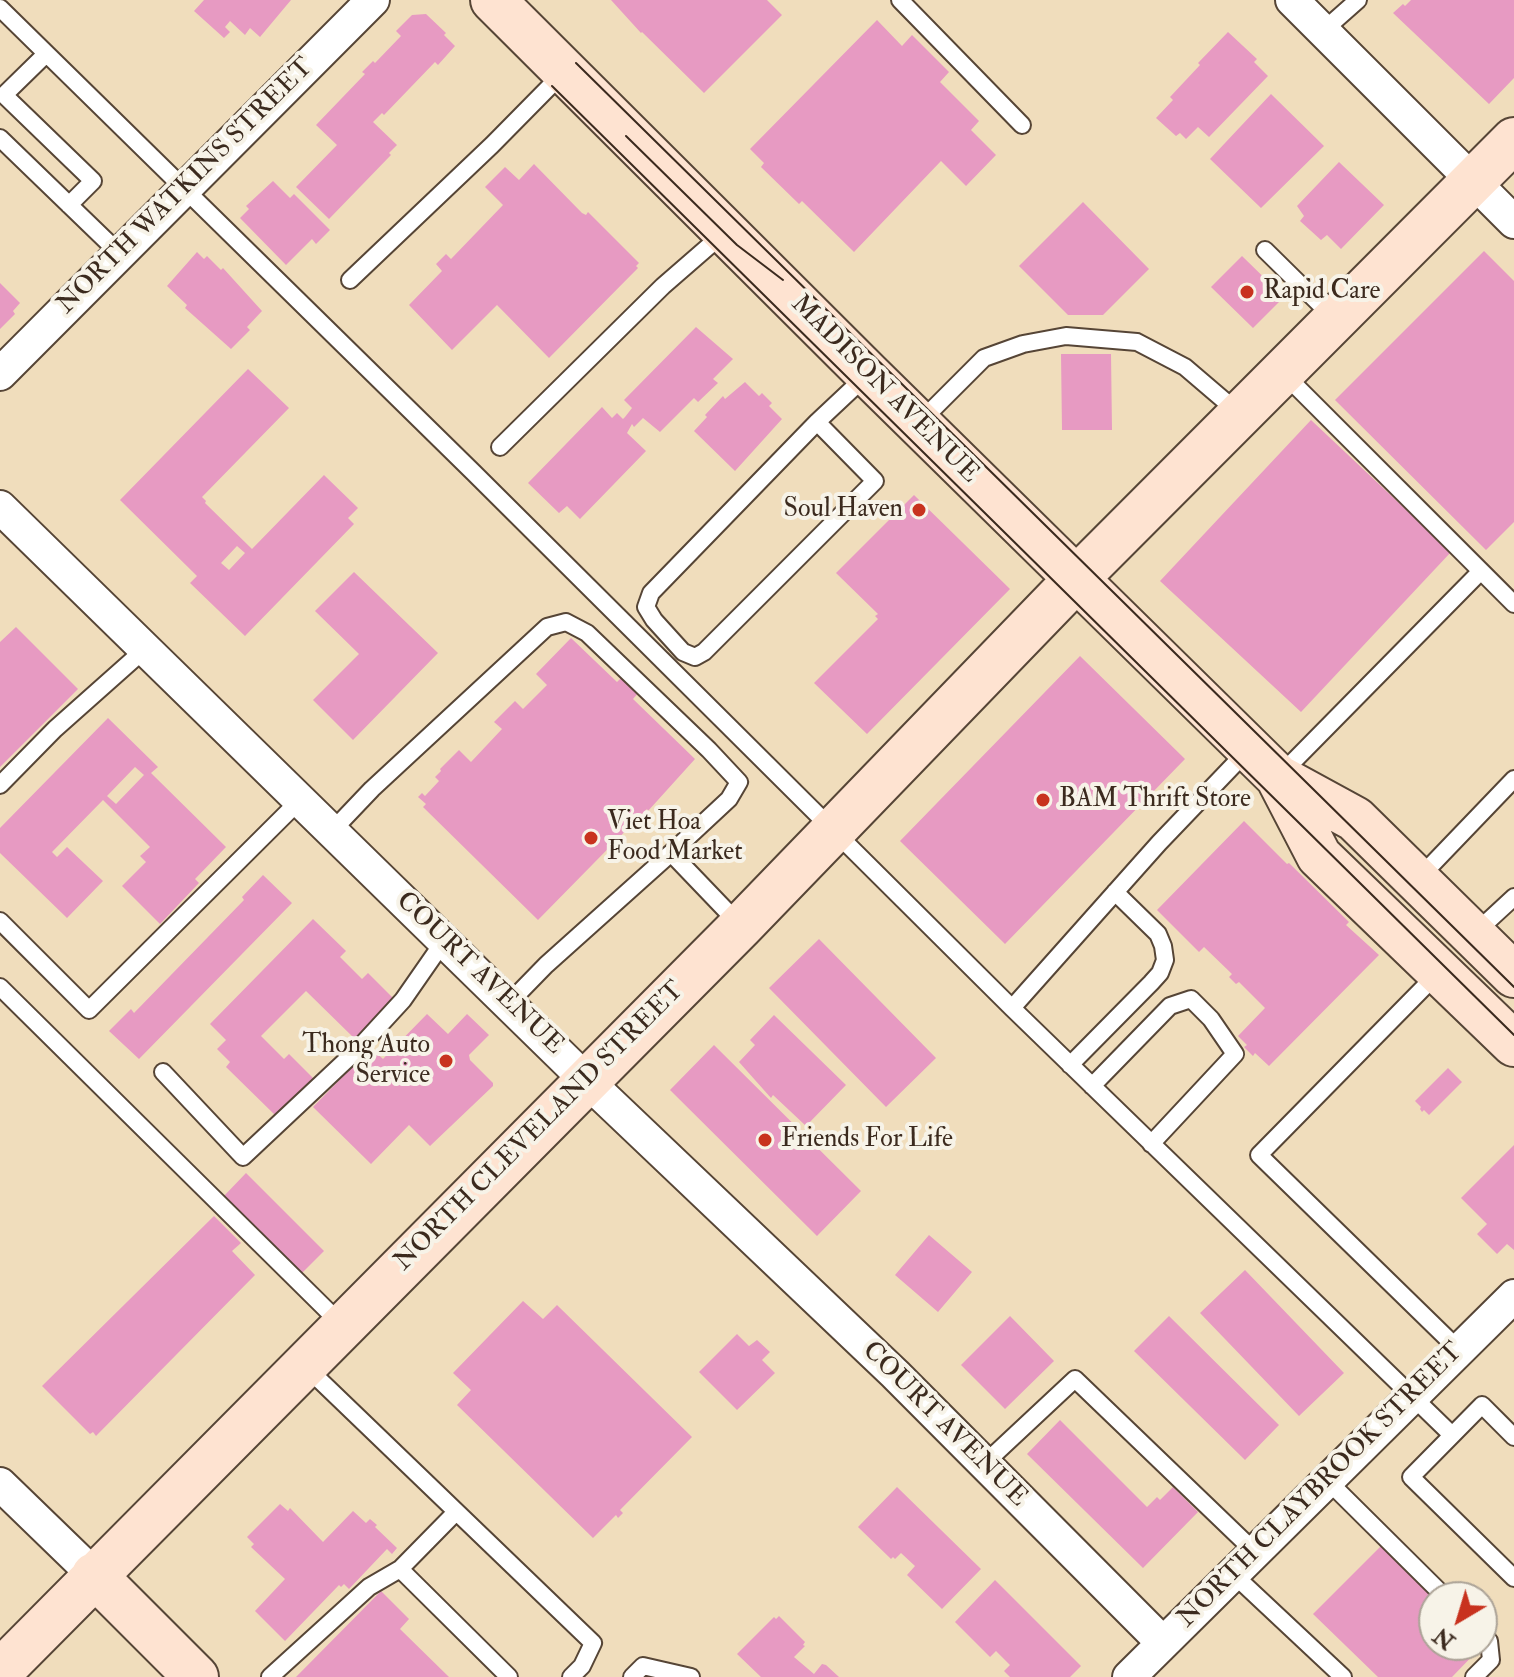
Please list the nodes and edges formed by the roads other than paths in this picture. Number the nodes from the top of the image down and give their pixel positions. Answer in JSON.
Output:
{"nodes":[{"id":1,"x":373,"y":0,"type":"edge"},
{"id":2,"x":493,"y":0,"type":"edge"},
{"id":3,"x":900,"y":0,"type":"edge"},
{"id":4,"x":1292,"y":0,"type":"edge"},
{"id":5,"x":1358,"y":0,"type":"edge"},
{"id":6,"x":0,"y":9,"type":"edge"},
{"id":7,"x":1323,"y":31,"type":"junction"},
{"id":8,"x":46,"y":54,"type":"junction"},
{"id":9,"x":565,"y":71,"type":"junction"},
{"id":10,"x":1022,"y":125,"type":"dead end"},
{"id":11,"x":0,"y":138,"type":"edge"},
{"id":12,"x":1514,"y":140,"type":"edge"},
{"id":13,"x":1472,"y":182,"type":"junction"},
{"id":14,"x":183,"y":190,"type":"junction"},
{"id":15,"x":69,"y":205,"type":"junction"},
{"id":16,"x":1514,"y":222,"type":"edge"},
{"id":17,"x":725,"y":232,"type":"junction"},
{"id":18,"x":1265,"y":250,"type":"dead end"},
{"id":19,"x":120,"y":254,"type":"junction"},
{"id":20,"x":350,"y":280,"type":"dead end"},
{"id":21,"x":1335,"y":319,"type":"junction"},
{"id":22,"x":1283,"y":373,"type":"junction"},
{"id":23,"x":0,"y":374,"type":"edge"},
{"id":24,"x":868,"y":374,"type":"junction"},
{"id":25,"x":1241,"y":415,"type":"junction"},
{"id":26,"x":817,"y":422,"type":"junction"},
{"id":27,"x":919,"y":424,"type":"junction"},
{"id":28,"x":500,"y":447,"type":"dead end"},
{"id":29,"x":0,"y":507,"type":"edge"},
{"id":30,"x":1481,"y":571,"type":"junction"},
{"id":31,"x":1077,"y":579,"type":"junction"},
{"id":32,"x":1514,"y":604,"type":"edge"},
{"id":33,"x":145,"y":649,"type":"junction"},
{"id":34,"x":1264,"y":763,"type":"junction"},
{"id":35,"x":1514,"y":779,"type":"edge"},
{"id":36,"x":0,"y":785,"type":"edge"},
{"id":37,"x":300,"y":800,"type":"junction"},
{"id":38,"x":332,"y":831,"type":"junction"},
{"id":39,"x":833,"y":832,"type":"junction"},
{"id":40,"x":671,"y":853,"type":"junction"},
{"id":41,"x":1418,"y":880,"type":"junction"},
{"id":42,"x":1115,"y":892,"type":"junction"},
{"id":43,"x":1514,"y":897,"type":"edge"},
{"id":44,"x":0,"y":921,"type":"edge"},
{"id":45,"x":741,"y":926,"type":"junction"},
{"id":46,"x":1473,"y":935,"type":"junction"},
{"id":47,"x":444,"y":941,"type":"junction"},
{"id":48,"x":1438,"y":973,"type":"junction"},
{"id":49,"x":1514,"y":975,"type":"edge"},
{"id":50,"x":0,"y":987,"type":"edge"},
{"id":51,"x":509,"y":1003,"type":"junction"},
{"id":52,"x":1012,"y":1008,"type":"junction"},
{"id":53,"x":1514,"y":1044,"type":"edge"},
{"id":54,"x":1070,"y":1065,"type":"junction"},
{"id":55,"x":163,"y":1072,"type":"dead end"},
{"id":56,"x":587,"y":1081,"type":"junction"},
{"id":57,"x":1092,"y":1086,"type":"junction"},
{"id":58,"x":1151,"y":1144,"type":"junction"},
{"id":59,"x":1514,"y":1296,"type":"edge"},
{"id":60,"x":343,"y":1326,"type":"junction"},
{"id":61,"x":1459,"y":1350,"type":"junction"},
{"id":62,"x":304,"y":1364,"type":"junction"},
{"id":63,"x":1413,"y":1398,"type":"junction"},
{"id":64,"x":1452,"y":1435,"type":"junction"},
{"id":65,"x":1514,"y":1437,"type":"edge"},
{"id":66,"x":984,"y":1464,"type":"junction"},
{"id":67,"x":1328,"y":1481,"type":"junction"},
{"id":68,"x":0,"y":1484,"type":"edge"},
{"id":69,"x":456,"y":1512,"type":"junction"},
{"id":70,"x":1244,"y":1563,"type":"junction"},
{"id":71,"x":400,"y":1569,"type":"junction"},
{"id":72,"x":94,"y":1575,"type":"junction"},
{"id":73,"x":1514,"y":1578,"type":"edge"},
{"id":74,"x":1429,"y":1581,"type":"edge"},
{"id":75,"x":1163,"y":1643,"type":"junction"},
{"id":76,"x":1490,"y":1661,"type":"edge"},
{"id":77,"x":0,"y":1672,"type":"edge"},
{"id":78,"x":196,"y":1677,"type":"edge"},
{"id":79,"x":270,"y":1677,"type":"edge"},
{"id":80,"x":509,"y":1677,"type":"edge"},
{"id":81,"x":571,"y":1677,"type":"edge"},
{"id":82,"x":632,"y":1677,"type":"edge"},
{"id":83,"x":691,"y":1677,"type":"edge"},
{"id":84,"x":1129,"y":1677,"type":"edge"},
{"id":85,"x":1343,"y":1677,"type":"edge"},
{"id":86,"x":1474,"y":1677,"type":"edge"}],
"edges":[{"from":1,"to":14,"type":"street","name":"NORTH WATKINS STREET"},
{"from":2,"to":9,"type":"main road","name":"MADISON AVENUE"},
{"from":3,"to":10,"type":"lane"},
{"from":4,"to":7,"type":"street"},
{"from":5,"to":7,"type":"lane"},
{"from":6,"to":8,"type":"lane"},
{"from":7,"to":13,"type":"street"},
{"from":8,"to":14,"type":"lane"},
{"from":8,"to":15,"type":"lane"},
{"from":9,"to":17,"type":"main road","name":"MADISON AVENUE"},
{"from":9,"to":20,"type":"lane"},
{"from":11,"to":15,"type":"lane"},
{"from":12,"to":13,"type":"main road","name":"NORTH CLEVELAND STREET"},
{"from":13,"to":16,"type":"street"},
{"from":13,"to":21,"type":"main road","name":"NORTH CLEVELAND STREET"},
{"from":14,"to":19,"type":"street","name":"NORTH WATKINS STREET"},
{"from":14,"to":39,"type":"lane"},
{"from":15,"to":19,"type":"lane"},
{"from":17,"to":24,"type":"main road","name":"MADISON AVENUE"},
{"from":17,"to":28,"type":"lane"},
{"from":18,"to":21,"type":"lane"},
{"from":19,"to":23,"type":"street","name":"NORTH WATKINS STREET"},
{"from":21,"to":22,"type":"main road","name":"NORTH CLEVELAND STREET"},
{"from":22,"to":25,"type":"main road","name":"NORTH CLEVELAND STREET"},
{"from":22,"to":30,"type":"lane"},
{"from":24,"to":26,"type":"lane"},
{"from":24,"to":27,"type":"main road","name":"MADISON AVENUE"},
{"from":25,"to":27,"type":"lane"},
{"from":25,"to":31,"type":"main road","name":"NORTH CLEVELAND STREET"},
{"from":26,"to":26,"type":"lane"},
{"from":27,"to":31,"type":"main road","name":"MADISON AVENUE"},
{"from":29,"to":33,"type":"street","name":"COURT AVENUE"},
{"from":30,"to":32,"type":"lane"},
{"from":30,"to":34,"type":"lane"},
{"from":31,"to":34,"type":"main road","name":"MADISON AVENUE"},
{"from":31,"to":39,"type":"main road","name":"NORTH CLEVELAND STREET"},
{"from":33,"to":36,"type":"lane"},
{"from":33,"to":37,"type":"street","name":"COURT AVENUE"},
{"from":34,"to":41,"type":"main road","name":"MADISON AVENUE"},
{"from":34,"to":42,"type":"lane"},
{"from":34,"to":48,"type":"main road","name":"MADISON AVENUE"},
{"from":35,"to":41,"type":"lane"},
{"from":37,"to":38,"type":"street","name":"COURT AVENUE"},
{"from":37,"to":44,"type":"lane"},
{"from":38,"to":40,"type":"lane"},
{"from":38,"to":47,"type":"street","name":"COURT AVENUE"},
{"from":39,"to":45,"type":"main road","name":"NORTH CLEVELAND STREET"},
{"from":39,"to":52,"type":"lane"},
{"from":40,"to":45,"type":"lane"},
{"from":40,"to":51,"type":"lane"},
{"from":41,"to":46,"type":"main road","name":"MADISON AVENUE"},
{"from":42,"to":52,"type":"lane"},
{"from":42,"to":54,"type":"lane"},
{"from":43,"to":46,"type":"lane"},
{"from":45,"to":56,"type":"main road","name":"NORTH CLEVELAND STREET"},
{"from":46,"to":49,"type":"main road","name":"MADISON AVENUE"},
{"from":47,"to":51,"type":"street","name":"COURT AVENUE"},
{"from":47,"to":55,"type":"lane"},
{"from":48,"to":53,"type":"main road","name":"MADISON AVENUE"},
{"from":48,"to":61,"type":"lane"},
{"from":50,"to":60,"type":"lane"},
{"from":51,"to":56,"type":"street","name":"COURT AVENUE"},
{"from":52,"to":54,"type":"lane"},
{"from":54,"to":57,"type":"lane"},
{"from":56,"to":60,"type":"main road","name":"NORTH CLEVELAND STREET"},
{"from":56,"to":66,"type":"street","name":"COURT AVENUE"},
{"from":57,"to":58,"type":"lane"},
{"from":57,"to":58,"type":"lane"},
{"from":58,"to":63,"type":"lane"},
{"from":59,"to":61,"type":"street","name":"NORTH CLAYBROOK STREET"},
{"from":60,"to":62,"type":"main road","name":"NORTH CLEVELAND STREET"},
{"from":61,"to":63,"type":"street","name":"NORTH CLAYBROOK STREET"},
{"from":62,"to":69,"type":"lane"},
{"from":62,"to":72,"type":"main road","name":"NORTH CLEVELAND STREET"},
{"from":63,"to":64,"type":"lane"},
{"from":63,"to":67,"type":"street","name":"NORTH CLAYBROOK STREET"},
{"from":64,"to":65,"type":"lane"},
{"from":64,"to":73,"type":"lane"},
{"from":66,"to":70,"type":"lane"},
{"from":66,"to":75,"type":"street","name":"COURT AVENUE"},
{"from":67,"to":70,"type":"street","name":"NORTH CLAYBROOK STREET"},
{"from":67,"to":74,"type":"lane"},
{"from":68,"to":72,"type":"street"},
{"from":69,"to":71,"type":"lane"},
{"from":69,"to":81,"type":"lane"},
{"from":70,"to":75,"type":"street","name":"NORTH CLAYBROOK STREET"},
{"from":70,"to":85,"type":"lane"},
{"from":71,"to":79,"type":"lane"},
{"from":71,"to":80,"type":"lane"},
{"from":72,"to":77,"type":"main road","name":"NORTH CLEVELAND STREET"},
{"from":72,"to":78,"type":"main road"},
{"from":75,"to":84,"type":"street","name":"NORTH CLAYBROOK STREET"},
{"from":76,"to":86,"type":"lane"},
{"from":82,"to":83,"type":"lane"}]}
